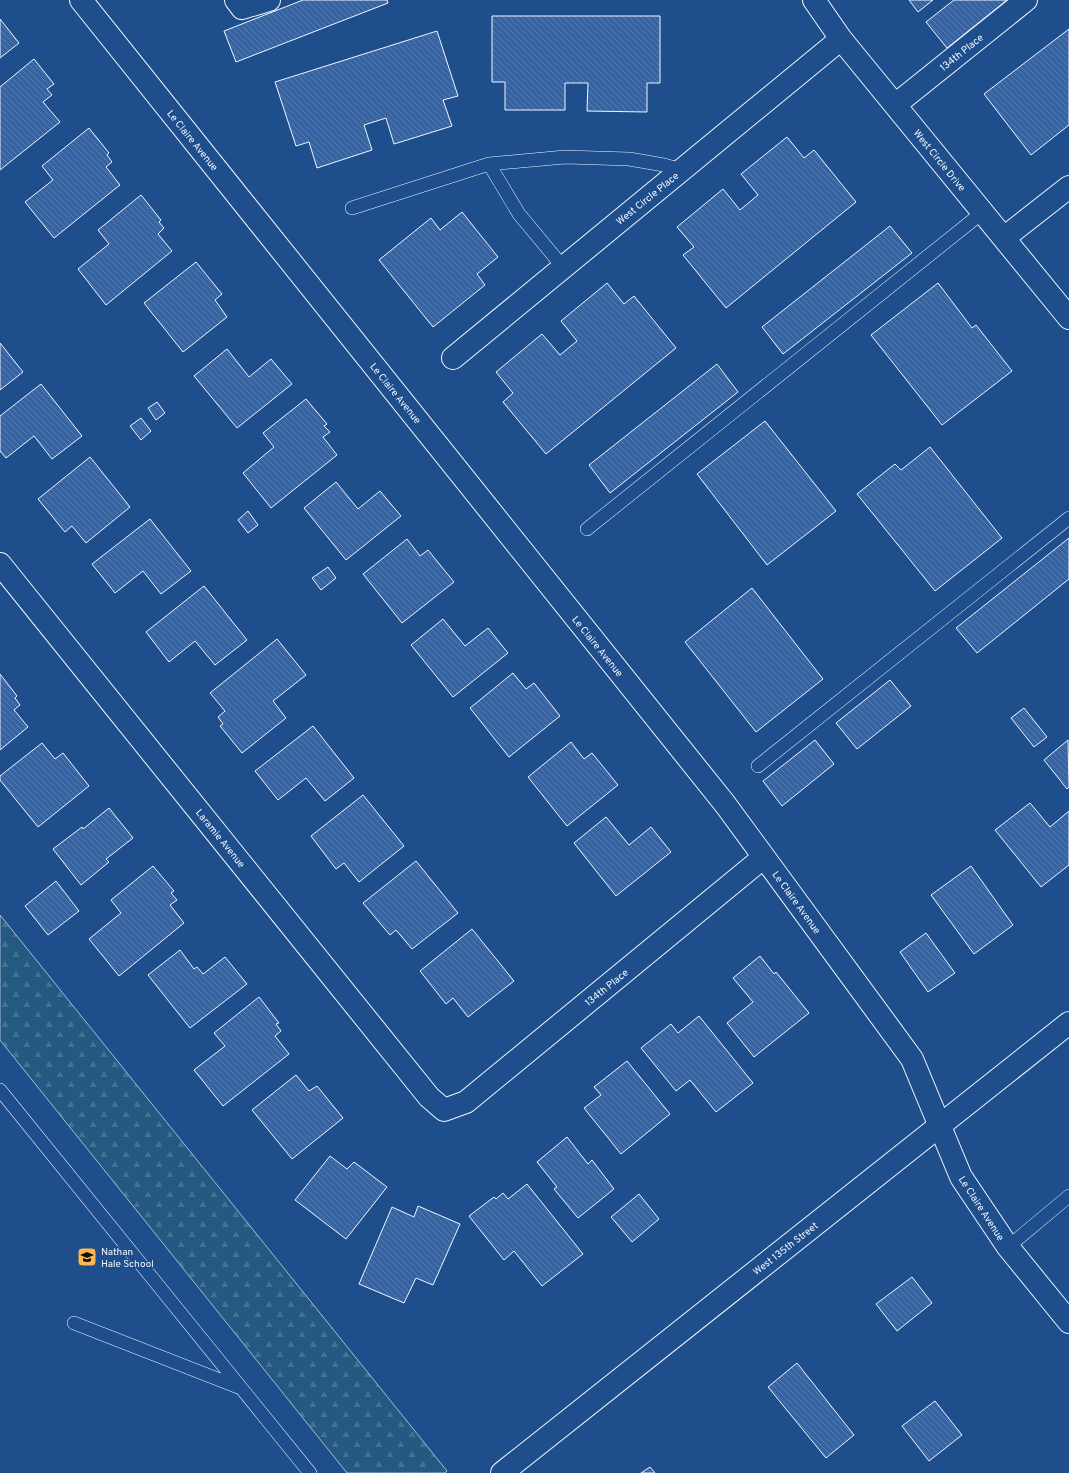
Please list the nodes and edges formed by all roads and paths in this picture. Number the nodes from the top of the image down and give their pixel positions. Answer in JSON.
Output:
{"nodes":[{"id":1,"x":81,"y":0,"type":"edge"},
{"id":2,"x":236,"y":0,"type":"edge"},
{"id":3,"x":269,"y":0,"type":"edge"},
{"id":4,"x":814,"y":0,"type":"edge"},
{"id":5,"x":1026,"y":0,"type":"edge"},
{"id":6,"x":841,"y":39,"type":"junction"},
{"id":7,"x":895,"y":104,"type":"junction"},
{"id":8,"x":489,"y":164,"type":"junction"},
{"id":9,"x":682,"y":170,"type":"junction"},
{"id":10,"x":1069,"y":187,"type":"edge"},
{"id":11,"x":352,"y":208,"type":"dead end"},
{"id":12,"x":982,"y":212,"type":"junction"},
{"id":13,"x":1004,"y":238,"type":"junction"},
{"id":14,"x":563,"y":268,"type":"junction"},
{"id":15,"x":1069,"y":318,"type":"edge"},
{"id":16,"x":453,"y":358,"type":"dead end"},
{"id":17,"x":1069,"y":518,"type":"edge"},
{"id":18,"x":587,"y":529,"type":"dead end"},
{"id":19,"x":0,"y":564,"type":"edge"},
{"id":20,"x":758,"y":766,"type":"dead end"},
{"id":21,"x":764,"y":857,"type":"junction"},
{"id":22,"x":1069,"y":1023,"type":"edge"},
{"id":23,"x":0,"y":1090,"type":"edge"},
{"id":24,"x":444,"y":1110,"type":"joint"},
{"id":25,"x":939,"y":1127,"type":"junction"},
{"id":26,"x":1069,"y":1196,"type":"edge"},
{"id":27,"x":1008,"y":1247,"type":"junction"},
{"id":28,"x":1069,"y":1322,"type":"edge"},
{"id":29,"x":74,"y":1323,"type":"dead end"},
{"id":30,"x":240,"y":1388,"type":"junction"},
{"id":31,"x":310,"y":1473,"type":"edge"},
{"id":32,"x":502,"y":1473,"type":"edge"}],
"edges":[{"from":1,"to":21,"type":"street","name":"Le Claire Avenue"},
{"from":2,"to":3,"type":"street"},
{"from":4,"to":6,"type":"street","name":"West Circle Drive"},
{"from":5,"to":7,"type":"street","name":"134th Place"},
{"from":6,"to":7,"type":"street","name":"West Circle Drive"},
{"from":6,"to":9,"type":"street","name":"West Circle Place"},
{"from":7,"to":12,"type":"street","name":"West Circle Drive"},
{"from":8,"to":9,"type":"lane"},
{"from":8,"to":11,"type":"lane"},
{"from":8,"to":14,"type":"lane"},
{"from":9,"to":14,"type":"street","name":"West Circle Place"},
{"from":10,"to":13,"type":"street"},
{"from":12,"to":13,"type":"street","name":"West Circle Drive"},
{"from":12,"to":18,"type":"lane"},
{"from":13,"to":15,"type":"street","name":"West Circle Drive"},
{"from":14,"to":16,"type":"street","name":"West Circle Place"},
{"from":17,"to":20,"type":"lane"},
{"from":19,"to":24,"type":"street","name":"Laramie Avenue"},
{"from":21,"to":24,"type":"street","name":"134th Place"},
{"from":21,"to":25,"type":"street","name":"Le Claire Avenue"},
{"from":22,"to":25,"type":"street","name":"West 135th Street"},
{"from":23,"to":30,"type":"lane"},
{"from":25,"to":27,"type":"street","name":"Le Claire Avenue"},
{"from":25,"to":32,"type":"street","name":"West 135th Street"},
{"from":26,"to":27,"type":"lane"},
{"from":27,"to":28,"type":"street","name":"Le Claire Avenue"},
{"from":29,"to":30,"type":"lane"},
{"from":30,"to":31,"type":"lane"}]}
